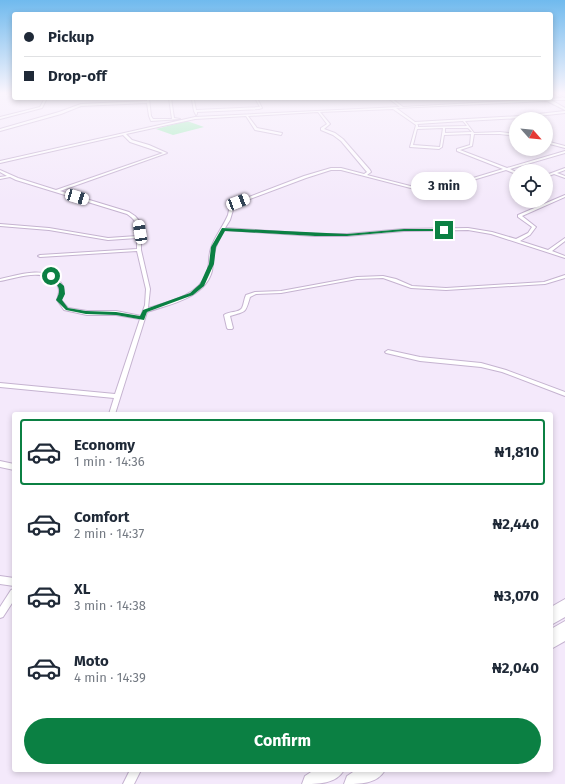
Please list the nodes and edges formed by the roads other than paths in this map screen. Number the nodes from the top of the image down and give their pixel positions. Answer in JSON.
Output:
{"nodes":[{"id":1,"x":143,"y":130,"type":"edge"},
{"id":2,"x":259,"y":130,"type":"edge"},
{"id":3,"x":323,"y":130,"type":"edge"},
{"id":4,"x":416,"y":130,"type":"edge"},
{"id":5,"x":444,"y":130,"type":"edge"},
{"id":6,"x":471,"y":130,"type":"edge"},
{"id":7,"x":124,"y":134,"type":"junction"},
{"id":8,"x":281,"y":134,"type":"dead end"},
{"id":9,"x":444,"y":134,"type":"junction"},
{"id":10,"x":473,"y":134,"type":"junction"},
{"id":11,"x":509,"y":134,"type":"edge"},
{"id":12,"x":553,"y":144,"type":"edge"},
{"id":13,"x":565,"y":148,"type":"edge"},
{"id":14,"x":565,"y":153,"type":"edge"},
{"id":15,"x":0,"y":162,"type":"edge"},
{"id":16,"x":505,"y":169,"type":"junction"},
{"id":17,"x":509,"y":170,"type":"edge"},
{"id":18,"x":565,"y":170,"type":"edge"},
{"id":19,"x":0,"y":171,"type":"edge"},
{"id":20,"x":554,"y":173,"type":"joint"},
{"id":21,"x":365,"y":174,"type":"junction"},
{"id":22,"x":10,"y":176,"type":"junction"},
{"id":23,"x":565,"y":177,"type":"edge"},
{"id":24,"x":0,"y":178,"type":"edge"},
{"id":25,"x":56,"y":191,"type":"junction"},
{"id":26,"x":564,"y":197,"type":"edge"},
{"id":27,"x":0,"y":224,"type":"edge"},
{"id":28,"x":223,"y":229,"type":"junction"},
{"id":29,"x":139,"y":237,"type":"junction"},
{"id":30,"x":565,"y":239,"type":"edge"},
{"id":31,"x":516,"y":241,"type":"junction"},
{"id":32,"x":139,"y":250,"type":"junction"},
{"id":33,"x":548,"y":252,"type":"junction"},
{"id":34,"x":40,"y":256,"type":"dead end"},
{"id":35,"x":565,"y":257,"type":"edge"},
{"id":36,"x":565,"y":276,"type":"edge"},
{"id":37,"x":0,"y":280,"type":"edge"},
{"id":38,"x":145,"y":311,"type":"junction"},
{"id":39,"x":142,"y":318,"type":"junction"},
{"id":40,"x":230,"y":328,"type":"dead end"},
{"id":41,"x":388,"y":352,"type":"dead end"},
{"id":42,"x":0,"y":385,"type":"edge"},
{"id":43,"x":565,"y":394,"type":"edge"},
{"id":44,"x":118,"y":396,"type":"junction"},
{"id":45,"x":113,"y":412,"type":"edge"},
{"id":46,"x":0,"y":464,"type":"edge"},
{"id":47,"x":12,"y":467,"type":"edge"},
{"id":48,"x":0,"y":580,"type":"edge"},
{"id":49,"x":12,"y":582,"type":"edge"},
{"id":50,"x":12,"y":596,"type":"edge"},
{"id":51,"x":565,"y":607,"type":"edge"},
{"id":52,"x":0,"y":614,"type":"edge"},
{"id":53,"x":553,"y":616,"type":"edge"},
{"id":54,"x":135,"y":772,"type":"edge"},
{"id":55,"x":330,"y":772,"type":"edge"},
{"id":56,"x":371,"y":772,"type":"edge"},
{"id":57,"x":128,"y":784,"type":"edge"},
{"id":58,"x":313,"y":784,"type":"edge"},
{"id":59,"x":355,"y":784,"type":"edge"}],
"edges":[{"from":1,"to":7,"type":"street"},
{"from":2,"to":8,"type":"street"},
{"from":3,"to":21,"type":"street"},
{"from":4,"to":9,"type":"street"},
{"from":5,"to":9,"type":"street"},
{"from":6,"to":10,"type":"street"},
{"from":7,"to":15,"type":"street"},
{"from":7,"to":25,"type":"street"},
{"from":9,"to":10,"type":"street"},
{"from":10,"to":11,"type":"street"},
{"from":10,"to":16,"type":"street"},
{"from":12,"to":13,"type":"street"},
{"from":14,"to":16,"type":"street"},
{"from":16,"to":17,"type":"street"},
{"from":16,"to":21,"type":"street"},
{"from":18,"to":20,"type":"street"},
{"from":19,"to":22,"type":"street"},
{"from":20,"to":23,"type":"street"},
{"from":21,"to":28,"type":"street"},
{"from":22,"to":24,"type":"street"},
{"from":22,"to":25,"type":"street"},
{"from":25,"to":29,"type":"street"},
{"from":26,"to":31,"type":"street"},
{"from":27,"to":29,"type":"street"},
{"from":28,"to":31,"type":"street"},
{"from":28,"to":38,"type":"street"},
{"from":29,"to":32,"type":"street"},
{"from":30,"to":33,"type":"street"},
{"from":31,"to":33,"type":"street"},
{"from":32,"to":34,"type":"street"},
{"from":32,"to":38,"type":"street"},
{"from":33,"to":35,"type":"street"},
{"from":36,"to":40,"type":"street"},
{"from":37,"to":39,"type":"street"},
{"from":38,"to":39,"type":"street"},
{"from":39,"to":44,"type":"street"},
{"from":41,"to":43,"type":"street"},
{"from":42,"to":44,"type":"street"},
{"from":44,"to":45,"type":"street"},
{"from":46,"to":47,"type":"street"},
{"from":48,"to":49,"type":"street"},
{"from":50,"to":52,"type":"street"},
{"from":51,"to":53,"type":"highway"},
{"from":54,"to":57,"type":"street"},
{"from":55,"to":58,"type":"highway"},
{"from":56,"to":59,"type":"highway"}]}
